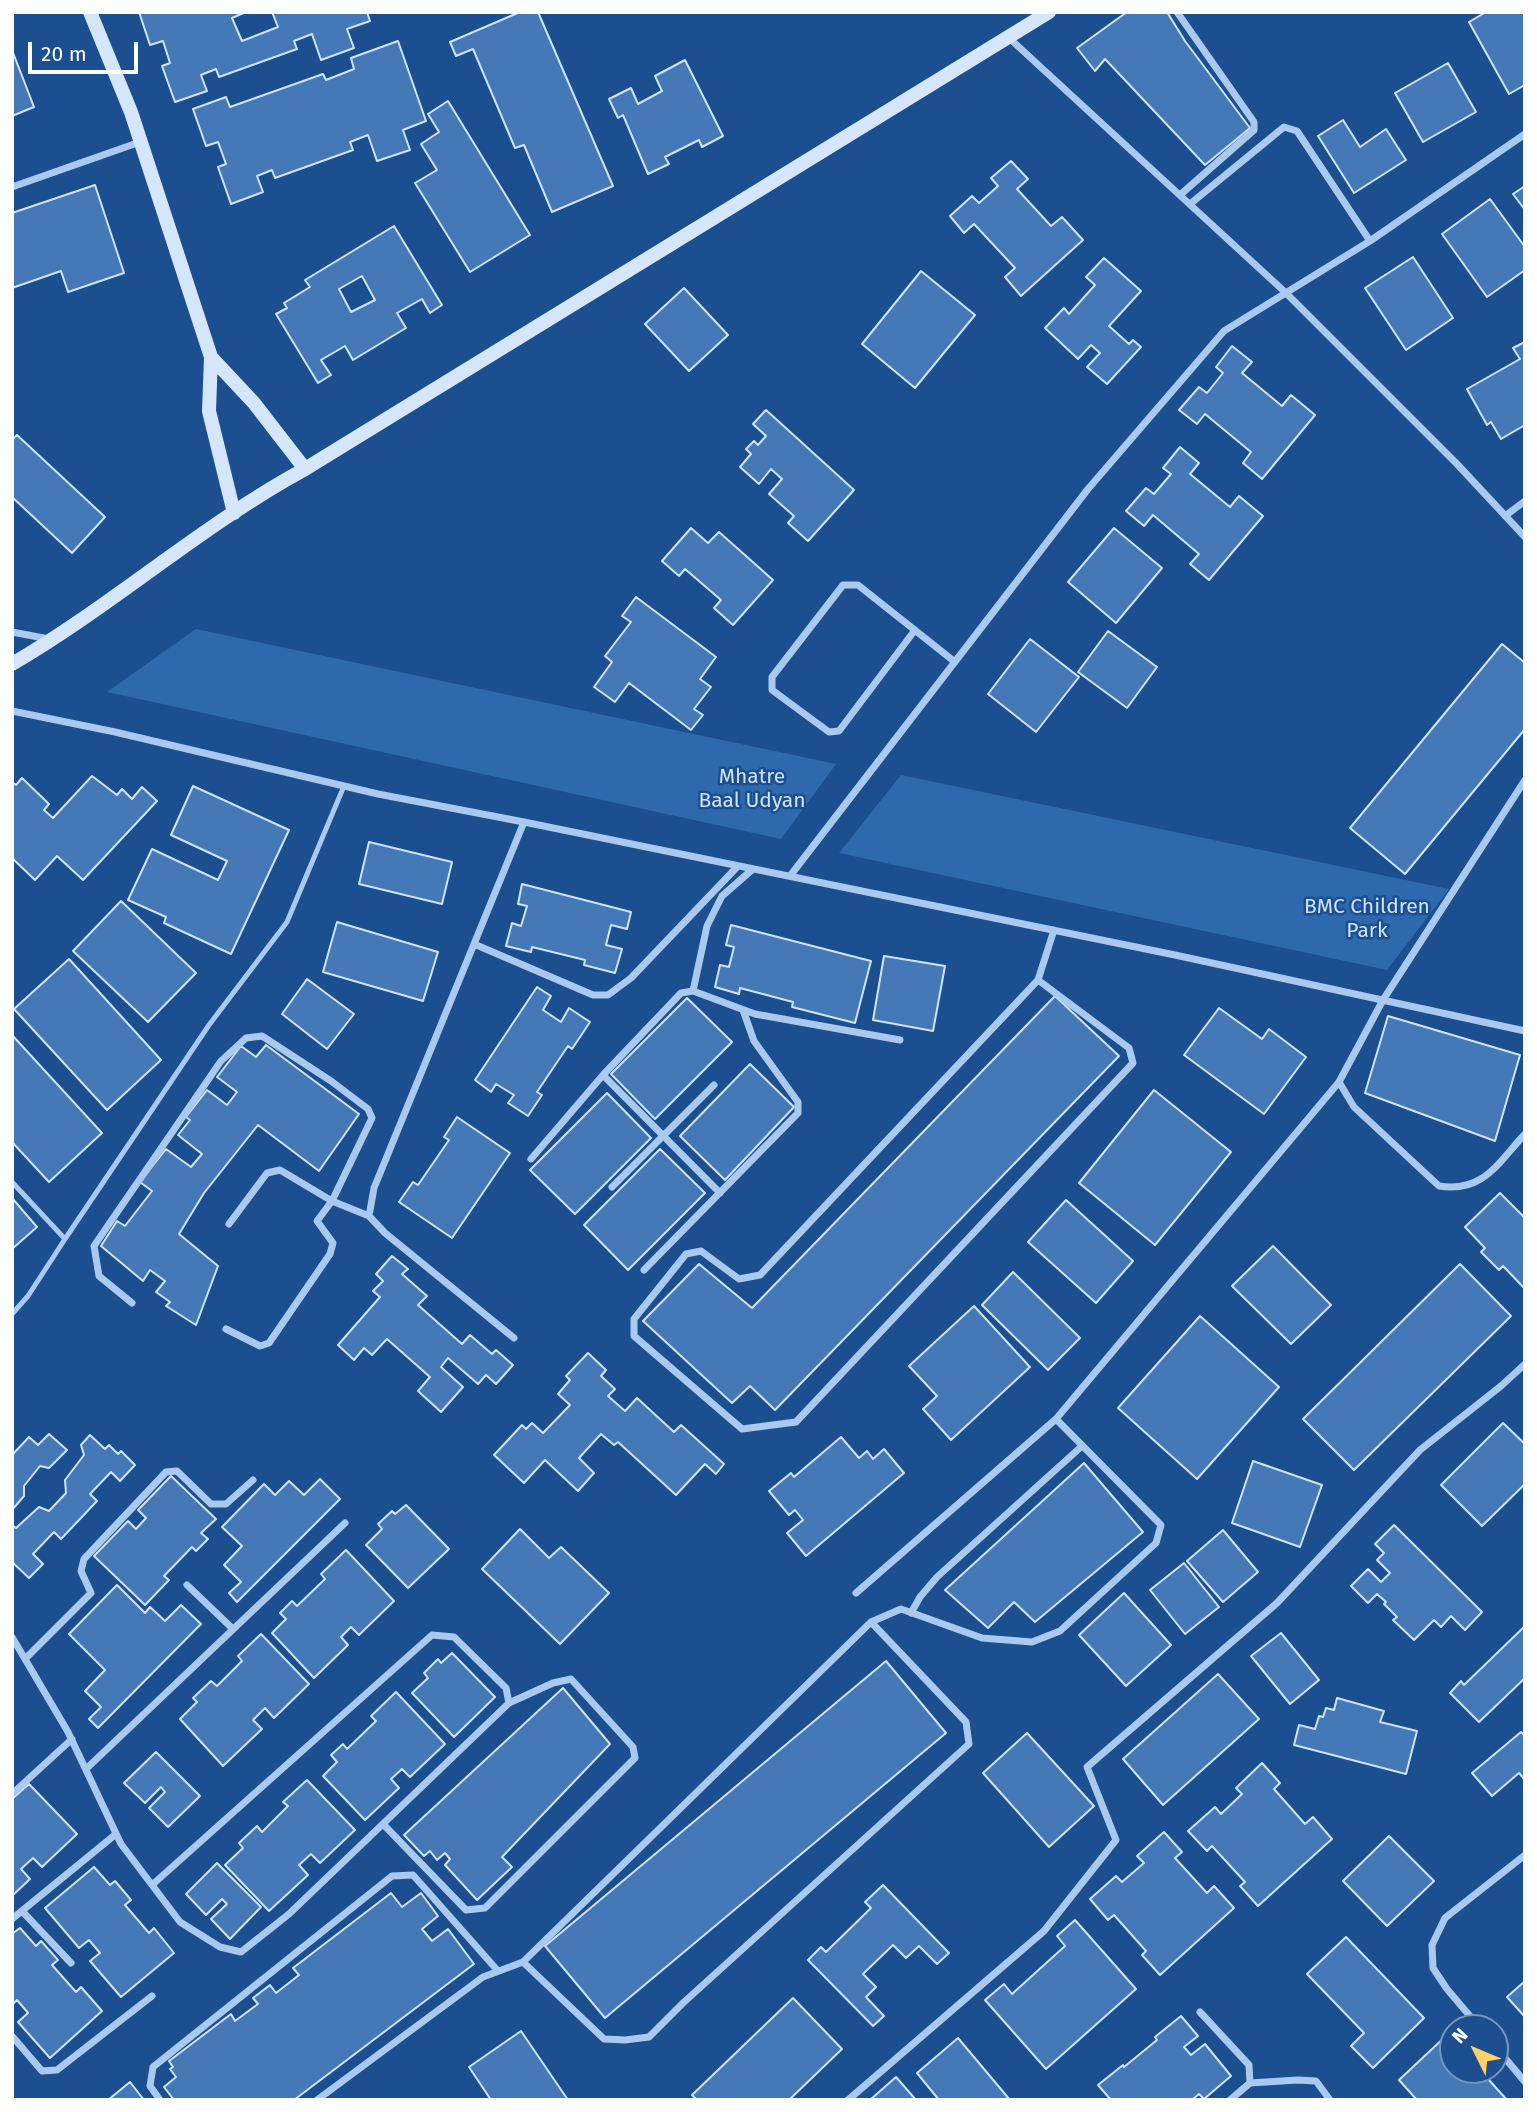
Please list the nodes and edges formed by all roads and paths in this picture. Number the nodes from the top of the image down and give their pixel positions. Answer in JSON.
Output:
{"nodes":[{"id":1,"x":90,"y":12,"type":"edge"},
{"id":2,"x":1049,"y":12,"type":"edge"},
{"id":3,"x":1177,"y":12,"type":"edge"},
{"id":4,"x":1008,"y":37,"type":"junction"},
{"id":5,"x":1525,"y":134,"type":"edge"},
{"id":6,"x":140,"y":142,"type":"junction"},
{"id":7,"x":12,"y":187,"type":"edge"},
{"id":8,"x":1180,"y":195,"type":"junction"},
{"id":9,"x":1190,"y":204,"type":"junction"},
{"id":10,"x":1370,"y":241,"type":"junction"},
{"id":11,"x":1286,"y":293,"type":"junction"},
{"id":12,"x":211,"y":357,"type":"junction"},
{"id":13,"x":305,"y":470,"type":"junction"},
{"id":14,"x":1525,"y":501,"type":"edge"},
{"id":15,"x":234,"y":513,"type":"junction"},
{"id":16,"x":1505,"y":516,"type":"junction"},
{"id":17,"x":1525,"y":537,"type":"edge"},
{"id":18,"x":915,"y":631,"type":"junction"},
{"id":19,"x":12,"y":632,"type":"edge"},
{"id":20,"x":54,"y":640,"type":"junction"},
{"id":21,"x":955,"y":662,"type":"junction"},
{"id":22,"x":12,"y":664,"type":"edge"},
{"id":23,"x":12,"y":711,"type":"edge"},
{"id":24,"x":1525,"y":780,"type":"edge"},
{"id":25,"x":344,"y":786,"type":"junction"},
{"id":26,"x":524,"y":822,"type":"junction"},
{"id":27,"x":738,"y":866,"type":"junction"},
{"id":28,"x":753,"y":869,"type":"junction"},
{"id":29,"x":790,"y":876,"type":"junction"},
{"id":30,"x":1054,"y":930,"type":"junction"},
{"id":31,"x":474,"y":944,"type":"junction"},
{"id":32,"x":1038,"y":980,"type":"junction"},
{"id":33,"x":693,"y":991,"type":"junction"},
{"id":34,"x":1383,"y":1000,"type":"junction"},
{"id":35,"x":743,"y":1010,"type":"junction"},
{"id":36,"x":1525,"y":1031,"type":"edge"},
{"id":37,"x":900,"y":1040,"type":"dead end"},
{"id":38,"x":603,"y":1075,"type":"junction"},
{"id":39,"x":1339,"y":1082,"type":"junction"},
{"id":40,"x":714,"y":1085,"type":"dead end"},
{"id":41,"x":1525,"y":1134,"type":"edge"},
{"id":42,"x":663,"y":1136,"type":"junction"},
{"id":43,"x":531,"y":1160,"type":"dead end"},
{"id":44,"x":12,"y":1182,"type":"edge"},
{"id":45,"x":612,"y":1187,"type":"dead end"},
{"id":46,"x":720,"y":1194,"type":"junction"},
{"id":47,"x":332,"y":1201,"type":"junction"},
{"id":48,"x":369,"y":1216,"type":"junction"},
{"id":49,"x":229,"y":1224,"type":"dead end"},
{"id":50,"x":65,"y":1239,"type":"junction"},
{"id":51,"x":644,"y":1270,"type":"dead end"},
{"id":52,"x":132,"y":1303,"type":"dead end"},
{"id":53,"x":12,"y":1314,"type":"edge"},
{"id":54,"x":226,"y":1329,"type":"dead end"},
{"id":55,"x":514,"y":1338,"type":"dead end"},
{"id":56,"x":1525,"y":1364,"type":"edge"},
{"id":57,"x":1056,"y":1419,"type":"junction"},
{"id":58,"x":1082,"y":1446,"type":"junction"},
{"id":59,"x":253,"y":1480,"type":"dead end"},
{"id":60,"x":345,"y":1523,"type":"dead end"},
{"id":61,"x":187,"y":1585,"type":"dead end"},
{"id":62,"x":856,"y":1593,"type":"dead end"},
{"id":63,"x":911,"y":1613,"type":"junction"},
{"id":64,"x":871,"y":1622,"type":"junction"},
{"id":65,"x":233,"y":1629,"type":"junction"},
{"id":66,"x":12,"y":1637,"type":"edge"},
{"id":67,"x":26,"y":1658,"type":"junction"},
{"id":68,"x":509,"y":1703,"type":"junction"},
{"id":69,"x":72,"y":1739,"type":"junction"},
{"id":70,"x":86,"y":1769,"type":"junction"},
{"id":71,"x":12,"y":1794,"type":"edge"},
{"id":72,"x":383,"y":1824,"type":"junction"},
{"id":73,"x":116,"y":1834,"type":"junction"},
{"id":74,"x":1525,"y":1855,"type":"edge"},
{"id":75,"x":152,"y":1885,"type":"junction"},
{"id":76,"x":22,"y":1911,"type":"junction"},
{"id":77,"x":12,"y":1919,"type":"edge"},
{"id":78,"x":523,"y":1962,"type":"junction"},
{"id":79,"x":71,"y":1963,"type":"dead end"},
{"id":80,"x":498,"y":1971,"type":"junction"},
{"id":81,"x":152,"y":1996,"type":"dead end"},
{"id":82,"x":1200,"y":2012,"type":"dead end"},
{"id":83,"x":1468,"y":2014,"type":"edge"},
{"id":84,"x":12,"y":2036,"type":"edge"},
{"id":85,"x":1509,"y":2063,"type":"edge"},
{"id":86,"x":1525,"y":2082,"type":"edge"},
{"id":87,"x":1250,"y":2083,"type":"junction"},
{"id":88,"x":160,"y":2100,"type":"edge"},
{"id":89,"x":317,"y":2100,"type":"edge"},
{"id":90,"x":848,"y":2100,"type":"edge"},
{"id":91,"x":1230,"y":2100,"type":"edge"},
{"id":92,"x":1330,"y":2100,"type":"edge"}],
"edges":[{"from":1,"to":6,"type":"main road"},
{"from":2,"to":4,"type":"main road"},
{"from":3,"to":8,"type":"street"},
{"from":4,"to":8,"type":"street"},
{"from":4,"to":13,"type":"main road"},
{"from":5,"to":10,"type":"street"},
{"from":6,"to":7,"type":"street"},
{"from":6,"to":12,"type":"main road"},
{"from":8,"to":9,"type":"street"},
{"from":9,"to":10,"type":"street"},
{"from":9,"to":11,"type":"street"},
{"from":10,"to":11,"type":"street"},
{"from":11,"to":16,"type":"street"},
{"from":11,"to":21,"type":"street"},
{"from":12,"to":13,"type":"main road"},
{"from":12,"to":15,"type":"main road"},
{"from":13,"to":15,"type":"main road"},
{"from":14,"to":16,"type":"street"},
{"from":15,"to":20,"type":"main road"},
{"from":16,"to":17,"type":"street"},
{"from":18,"to":18,"type":"street"},
{"from":18,"to":21,"type":"street"},
{"from":19,"to":20,"type":"street"},
{"from":20,"to":22,"type":"main road"},
{"from":21,"to":29,"type":"street"},
{"from":23,"to":25,"type":"street"},
{"from":24,"to":34,"type":"street"},
{"from":25,"to":26,"type":"street"},
{"from":25,"to":50,"type":"lane"},
{"from":26,"to":27,"type":"street"},
{"from":26,"to":31,"type":"street"},
{"from":27,"to":28,"type":"street"},
{"from":27,"to":31,"type":"street"},
{"from":28,"to":29,"type":"street"},
{"from":28,"to":33,"type":"street"},
{"from":29,"to":30,"type":"street"},
{"from":30,"to":32,"type":"street"},
{"from":30,"to":34,"type":"street"},
{"from":31,"to":48,"type":"street"},
{"from":32,"to":32,"type":"street"},
{"from":33,"to":35,"type":"street"},
{"from":33,"to":38,"type":"street"},
{"from":34,"to":36,"type":"street"},
{"from":34,"to":39,"type":"street"},
{"from":35,"to":37,"type":"street"},
{"from":35,"to":46,"type":"street"},
{"from":38,"to":42,"type":"street"},
{"from":38,"to":43,"type":"street"},
{"from":39,"to":41,"type":"street"},
{"from":39,"to":57,"type":"street"},
{"from":40,"to":42,"type":"street"},
{"from":42,"to":45,"type":"street"},
{"from":42,"to":46,"type":"street"},
{"from":44,"to":50,"type":"lane"},
{"from":46,"to":51,"type":"street"},
{"from":47,"to":48,"type":"street"},
{"from":47,"to":49,"type":"street"},
{"from":47,"to":52,"type":"street"},
{"from":47,"to":54,"type":"street"},
{"from":48,"to":55,"type":"street"},
{"from":50,"to":53,"type":"lane"},
{"from":56,"to":90,"type":"street"},
{"from":57,"to":58,"type":"street"},
{"from":57,"to":62,"type":"street"},
{"from":58,"to":63,"type":"street"},
{"from":58,"to":63,"type":"street"},
{"from":59,"to":67,"type":"street"},
{"from":60,"to":65,"type":"street"},
{"from":61,"to":65,"type":"street"},
{"from":63,"to":64,"type":"street"},
{"from":64,"to":78,"type":"street"},
{"from":64,"to":78,"type":"street"},
{"from":65,"to":70,"type":"street"},
{"from":66,"to":67,"type":"street"},
{"from":67,"to":69,"type":"street"},
{"from":68,"to":72,"type":"street"},
{"from":68,"to":72,"type":"street"},
{"from":68,"to":75,"type":"street"},
{"from":69,"to":70,"type":"street"},
{"from":69,"to":71,"type":"street"},
{"from":70,"to":73,"type":"street"},
{"from":72,"to":75,"type":"street"},
{"from":73,"to":75,"type":"street"},
{"from":73,"to":76,"type":"street"},
{"from":74,"to":83,"type":"street"},
{"from":76,"to":77,"type":"street"},
{"from":76,"to":79,"type":"street"},
{"from":78,"to":80,"type":"street"},
{"from":80,"to":88,"type":"street"},
{"from":80,"to":89,"type":"street"},
{"from":81,"to":84,"type":"street"},
{"from":82,"to":87,"type":"street"},
{"from":85,"to":86,"type":"street"},
{"from":87,"to":91,"type":"street"},
{"from":87,"to":92,"type":"street"}]}
